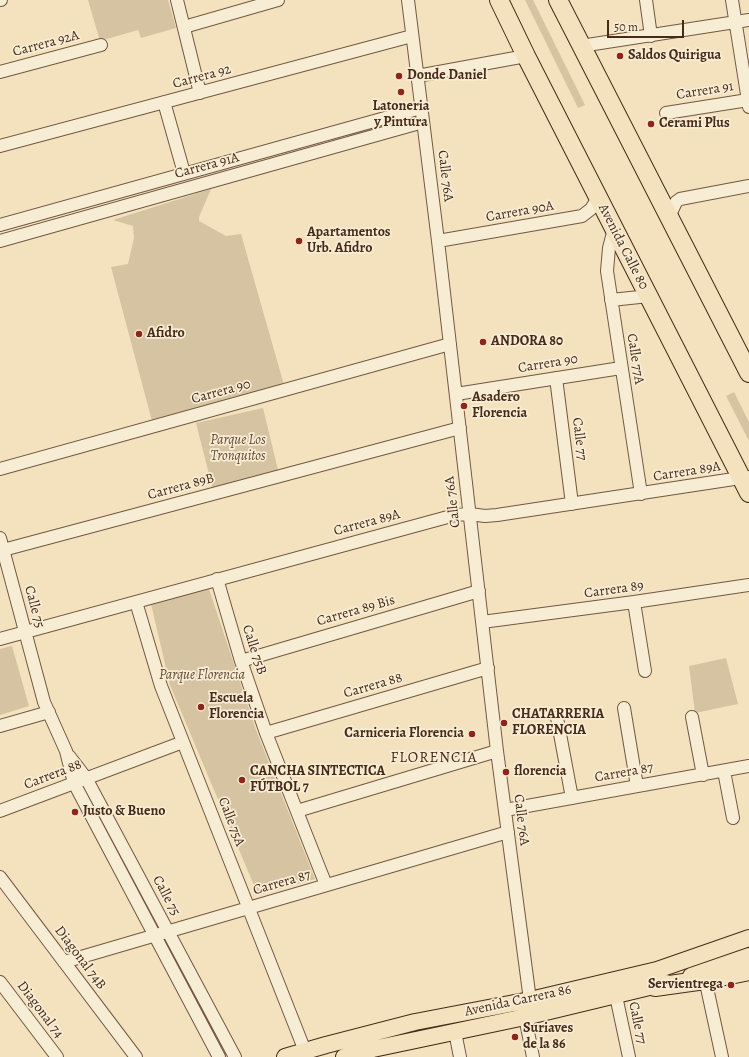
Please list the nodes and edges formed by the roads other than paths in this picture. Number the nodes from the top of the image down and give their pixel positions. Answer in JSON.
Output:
{"nodes":[{"id":1,"x":177,"y":0,"type":"edge"},
{"id":2,"x":278,"y":0,"type":"edge"},
{"id":3,"x":408,"y":0,"type":"edge"},
{"id":4,"x":499,"y":0,"type":"edge"},
{"id":5,"x":558,"y":0,"type":"edge"},
{"id":6,"x":646,"y":0,"type":"edge"},
{"id":7,"x":732,"y":0,"type":"edge"},
{"id":8,"x":749,"y":20,"type":"edge"},
{"id":9,"x":736,"y":22,"type":"junction"},
{"id":10,"x":184,"y":27,"type":"junction"},
{"id":11,"x":412,"y":36,"type":"junction"},
{"id":12,"x":651,"y":36,"type":"junction"},
{"id":13,"x":100,"y":45,"type":"dead end"},
{"id":14,"x":581,"y":46,"type":"junction"},
{"id":15,"x":526,"y":56,"type":"junction"},
{"id":16,"x":0,"y":72,"type":"edge"},
{"id":17,"x":417,"y":76,"type":"junction"},
{"id":18,"x":200,"y":93,"type":"junction"},
{"id":19,"x":164,"y":102,"type":"junction"},
{"id":20,"x":748,"y":103,"type":"edge"},
{"id":21,"x":421,"y":108,"type":"junction"},
{"id":22,"x":666,"y":112,"type":"dead end"},
{"id":23,"x":423,"y":122,"type":"junction"},
{"id":24,"x":0,"y":146,"type":"edge"},
{"id":25,"x":184,"y":173,"type":"junction"},
{"id":26,"x":749,"y":186,"type":"edge"},
{"id":27,"x":598,"y":198,"type":"junction"},
{"id":28,"x":668,"y":217,"type":"junction"},
{"id":29,"x":0,"y":225,"type":"edge"},
{"id":30,"x":614,"y":230,"type":"junction"},
{"id":31,"x":0,"y":241,"type":"edge"},
{"id":32,"x":438,"y":241,"type":"junction"},
{"id":33,"x":649,"y":296,"type":"junction"},
{"id":34,"x":611,"y":300,"type":"junction"},
{"id":35,"x":450,"y":344,"type":"junction"},
{"id":36,"x":621,"y":368,"type":"junction"},
{"id":37,"x":749,"y":373,"type":"edge"},
{"id":38,"x":556,"y":378,"type":"junction"},
{"id":39,"x":456,"y":394,"type":"junction"},
{"id":40,"x":460,"y":428,"type":"junction"},
{"id":41,"x":0,"y":469,"type":"edge"},
{"id":42,"x":747,"y":483,"type":"edge"},
{"id":43,"x":641,"y":494,"type":"junction"},
{"id":44,"x":572,"y":504,"type":"junction"},
{"id":45,"x":470,"y":514,"type":"junction"},
{"id":46,"x":0,"y":538,"type":"edge"},
{"id":47,"x":3,"y":550,"type":"junction"},
{"id":48,"x":217,"y":579,"type":"junction"},
{"id":49,"x":749,"y":585,"type":"edge"},
{"id":50,"x":479,"y":591,"type":"junction"},
{"id":51,"x":136,"y":602,"type":"junction"},
{"id":52,"x":634,"y":602,"type":"junction"},
{"id":53,"x":482,"y":622,"type":"junction"},
{"id":54,"x":26,"y":633,"type":"junction"},
{"id":55,"x":0,"y":639,"type":"edge"},
{"id":56,"x":241,"y":661,"type":"junction"},
{"id":57,"x":488,"y":668,"type":"junction"},
{"id":58,"x":646,"y":671,"type":"dead end"},
{"id":59,"x":624,"y":708,"type":"dead end"},
{"id":60,"x":49,"y":712,"type":"junction"},
{"id":61,"x":692,"y":717,"type":"dead end"},
{"id":62,"x":557,"y":718,"type":"dead end"},
{"id":63,"x":0,"y":726,"type":"edge"},
{"id":64,"x":266,"y":733,"type":"junction"},
{"id":65,"x":184,"y":742,"type":"junction"},
{"id":66,"x":66,"y":751,"type":"junction"},
{"id":67,"x":498,"y":751,"type":"junction"},
{"id":68,"x":749,"y":766,"type":"edge"},
{"id":69,"x":724,"y":771,"type":"junction"},
{"id":70,"x":703,"y":774,"type":"junction"},
{"id":71,"x":86,"y":778,"type":"junction"},
{"id":72,"x":74,"y":783,"type":"junction"},
{"id":73,"x":637,"y":786,"type":"junction"},
{"id":74,"x":572,"y":798,"type":"junction"},
{"id":75,"x":297,"y":810,"type":"junction"},
{"id":76,"x":505,"y":810,"type":"junction"},
{"id":77,"x":0,"y":811,"type":"edge"},
{"id":78,"x":733,"y":818,"type":"dead end"},
{"id":79,"x":508,"y":832,"type":"junction"},
{"id":80,"x":0,"y":877,"type":"edge"},
{"id":81,"x":326,"y":885,"type":"junction"},
{"id":82,"x":248,"y":908,"type":"junction"},
{"id":83,"x":168,"y":931,"type":"junction"},
{"id":84,"x":155,"y":935,"type":"junction"},
{"id":85,"x":749,"y":938,"type":"edge"},
{"id":86,"x":749,"y":956,"type":"edge"},
{"id":87,"x":64,"y":962,"type":"junction"},
{"id":88,"x":749,"y":971,"type":"edge"},
{"id":89,"x":704,"y":976,"type":"junction"},
{"id":90,"x":0,"y":982,"type":"edge"},
{"id":91,"x":655,"y":987,"type":"joint"},
{"id":92,"x":616,"y":996,"type":"junction"},
{"id":93,"x":530,"y":1000,"type":"junction"},
{"id":94,"x":525,"y":1017,"type":"junction"},
{"id":95,"x":455,"y":1032,"type":"junction"},
{"id":96,"x":305,"y":1051,"type":"junction"},
{"id":97,"x":363,"y":1055,"type":"edge"},
{"id":98,"x":57,"y":1057,"type":"edge"},
{"id":99,"x":136,"y":1057,"type":"edge"},
{"id":100,"x":219,"y":1057,"type":"edge"},
{"id":101,"x":235,"y":1057,"type":"edge"},
{"id":102,"x":285,"y":1057,"type":"edge"},
{"id":103,"x":344,"y":1057,"type":"edge"},
{"id":104,"x":460,"y":1057,"type":"edge"},
{"id":105,"x":533,"y":1057,"type":"edge"},
{"id":106,"x":629,"y":1057,"type":"edge"},
{"id":107,"x":722,"y":1057,"type":"edge"}],
"edges":[{"from":1,"to":10,"type":"street"},
{"from":2,"to":10,"type":"street"},
{"from":3,"to":11,"type":"street","name":"Calle 76A"},
{"from":4,"to":15,"type":"highway","name":"Avenida Calle 80"},
{"from":5,"to":14,"type":"highway"},
{"from":6,"to":12,"type":"street"},
{"from":7,"to":9,"type":"street"},
{"from":8,"to":9,"type":"street"},
{"from":9,"to":12,"type":"street"},
{"from":9,"to":20,"type":"street"},
{"from":10,"to":18,"type":"street"},
{"from":11,"to":17,"type":"street","name":"Calle 76A"},
{"from":11,"to":18,"type":"street","name":"Carrera 92"},
{"from":12,"to":14,"type":"street"},
{"from":13,"to":16,"type":"street","name":"Carrera 92A"},
{"from":14,"to":28,"type":"highway"},
{"from":15,"to":17,"type":"street"},
{"from":15,"to":27,"type":"highway","name":"Avenida Calle 80"},
{"from":17,"to":21,"type":"street","name":"Calle 76A"},
{"from":18,"to":19,"type":"street","name":"Carrera 92"},
{"from":19,"to":24,"type":"street","name":"Carrera 92"},
{"from":19,"to":25,"type":"street"},
{"from":20,"to":22,"type":"street","name":"Carrera 91"},
{"from":21,"to":23,"type":"street","name":"Calle 76A"},
{"from":21,"to":25,"type":"street","name":"Carrera 91A"},
{"from":23,"to":31,"type":"street","name":"Carrera 91A"},
{"from":23,"to":32,"type":"street","name":"Calle 76A"},
{"from":25,"to":29,"type":"street","name":"Carrera 91A"},
{"from":26,"to":28,"type":"street"},
{"from":27,"to":30,"type":"highway","name":"Avenida Calle 80"},
{"from":27,"to":32,"type":"street","name":"Carrera 90A"},
{"from":28,"to":37,"type":"highway"},
{"from":30,"to":33,"type":"highway","name":"Avenida Calle 80"},
{"from":30,"to":34,"type":"street","name":"Calle 77A"},
{"from":32,"to":35,"type":"street","name":"Calle 76A"},
{"from":33,"to":34,"type":"street"},
{"from":33,"to":42,"type":"highway","name":"Avenida Calle 80"},
{"from":34,"to":36,"type":"street","name":"Calle 77A"},
{"from":35,"to":39,"type":"street","name":"Calle 76A"},
{"from":35,"to":41,"type":"street","name":"Carrera 90"},
{"from":36,"to":38,"type":"street","name":"Carrera 90"},
{"from":36,"to":43,"type":"street","name":"Calle 77A"},
{"from":38,"to":39,"type":"street","name":"Carrera 90"},
{"from":38,"to":44,"type":"street","name":"Calle 77"},
{"from":39,"to":40,"type":"street","name":"Calle 76A"},
{"from":40,"to":45,"type":"street","name":"Calle 76A"},
{"from":40,"to":47,"type":"street","name":"Carrera 89B"},
{"from":42,"to":43,"type":"street","name":"Carrera 89A"},
{"from":43,"to":44,"type":"street","name":"Carrera 89A"},
{"from":44,"to":45,"type":"street","name":"Carrera 89A"},
{"from":45,"to":48,"type":"street","name":"Carrera 89A"},
{"from":45,"to":50,"type":"street","name":"Calle 76A"},
{"from":46,"to":47,"type":"street","name":"Calle 75"},
{"from":47,"to":54,"type":"street","name":"Calle 75"},
{"from":48,"to":51,"type":"street","name":"Carrera 89A"},
{"from":48,"to":56,"type":"street","name":"Calle 75B"},
{"from":49,"to":52,"type":"street","name":"Carrera 89"},
{"from":50,"to":53,"type":"street","name":"Calle 76A"},
{"from":50,"to":56,"type":"street","name":"Carrera 89 Bis"},
{"from":51,"to":54,"type":"street","name":"Carrera 89A"},
{"from":51,"to":65,"type":"street","name":"Calle 75A"},
{"from":52,"to":53,"type":"street","name":"Carrera 89"},
{"from":52,"to":58,"type":"street"},
{"from":53,"to":57,"type":"street","name":"Calle 76A"},
{"from":54,"to":55,"type":"street","name":"Carrera 89A"},
{"from":54,"to":60,"type":"street","name":"Calle 75"},
{"from":56,"to":64,"type":"street","name":"Calle 75B"},
{"from":57,"to":64,"type":"street","name":"Carrera 88"},
{"from":57,"to":67,"type":"street","name":"Calle 76A"},
{"from":59,"to":73,"type":"street"},
{"from":60,"to":63,"type":"street"},
{"from":60,"to":66,"type":"street","name":"Calle 75"},
{"from":61,"to":70,"type":"street"},
{"from":62,"to":74,"type":"street"},
{"from":64,"to":75,"type":"street","name":"Calle 75B"},
{"from":65,"to":71,"type":"street","name":"Carrera 88"},
{"from":65,"to":82,"type":"street","name":"Calle 75A"},
{"from":66,"to":71,"type":"street","name":"Calle 75"},
{"from":66,"to":72,"type":"street","name":"Calle 75"},
{"from":67,"to":75,"type":"street"},
{"from":67,"to":76,"type":"street","name":"Calle 76A"},
{"from":68,"to":69,"type":"street","name":"Carrera 87"},
{"from":69,"to":70,"type":"street","name":"Carrera 87"},
{"from":69,"to":78,"type":"street"},
{"from":70,"to":73,"type":"street","name":"Carrera 87"},
{"from":71,"to":72,"type":"street","name":"Carrera 88"},
{"from":71,"to":83,"type":"street","name":"Calle 75"},
{"from":72,"to":77,"type":"street","name":"Carrera 88"},
{"from":72,"to":84,"type":"street","name":"Calle 75"},
{"from":73,"to":74,"type":"street","name":"Carrera 87"},
{"from":74,"to":76,"type":"street","name":"Carrera 87"},
{"from":75,"to":81,"type":"street","name":"Calle 75B"},
{"from":76,"to":79,"type":"street","name":"Calle 76A"},
{"from":79,"to":81,"type":"street","name":"Carrera 87"},
{"from":79,"to":93,"type":"street","name":"Calle 76A"},
{"from":80,"to":87,"type":"street","name":"Diagonal 74B"},
{"from":81,"to":82,"type":"street","name":"Carrera 87"},
{"from":82,"to":83,"type":"street","name":"Carrera 87"},
{"from":82,"to":96,"type":"street","name":"Calle 75A"},
{"from":83,"to":84,"type":"street","name":"Carrera 87"},
{"from":83,"to":101,"type":"street","name":"Calle 75"},
{"from":84,"to":87,"type":"street","name":"Carrera 87"},
{"from":84,"to":100,"type":"street","name":"Calle 75"},
{"from":85,"to":93,"type":"main road","name":"Avenida Carrera 86"},
{"from":86,"to":89,"type":"main road"},
{"from":87,"to":99,"type":"street","name":"Diagonal 74B"},
{"from":88,"to":89,"type":"highway"},
{"from":89,"to":91,"type":"highway"},
{"from":89,"to":107,"type":"street"},
{"from":90,"to":98,"type":"street","name":"Diagonal 74"},
{"from":91,"to":92,"type":"main road","name":"Avenida Carrera 86"},
{"from":92,"to":94,"type":"main road","name":"Avenida Carrera 86"},
{"from":92,"to":106,"type":"street","name":"Calle 77"},
{"from":93,"to":96,"type":"main road","name":"Avenida Carrera 86"},
{"from":94,"to":95,"type":"main road","name":"Avenida Carrera 86"},
{"from":94,"to":105,"type":"street"},
{"from":95,"to":97,"type":"main road","name":"Avenida Carrera 86"},
{"from":95,"to":104,"type":"street"},
{"from":96,"to":102,"type":"main road","name":"Avenida Carrera 86"},
{"from":97,"to":103,"type":"main road","name":"Avenida Carrera 86"}]}
